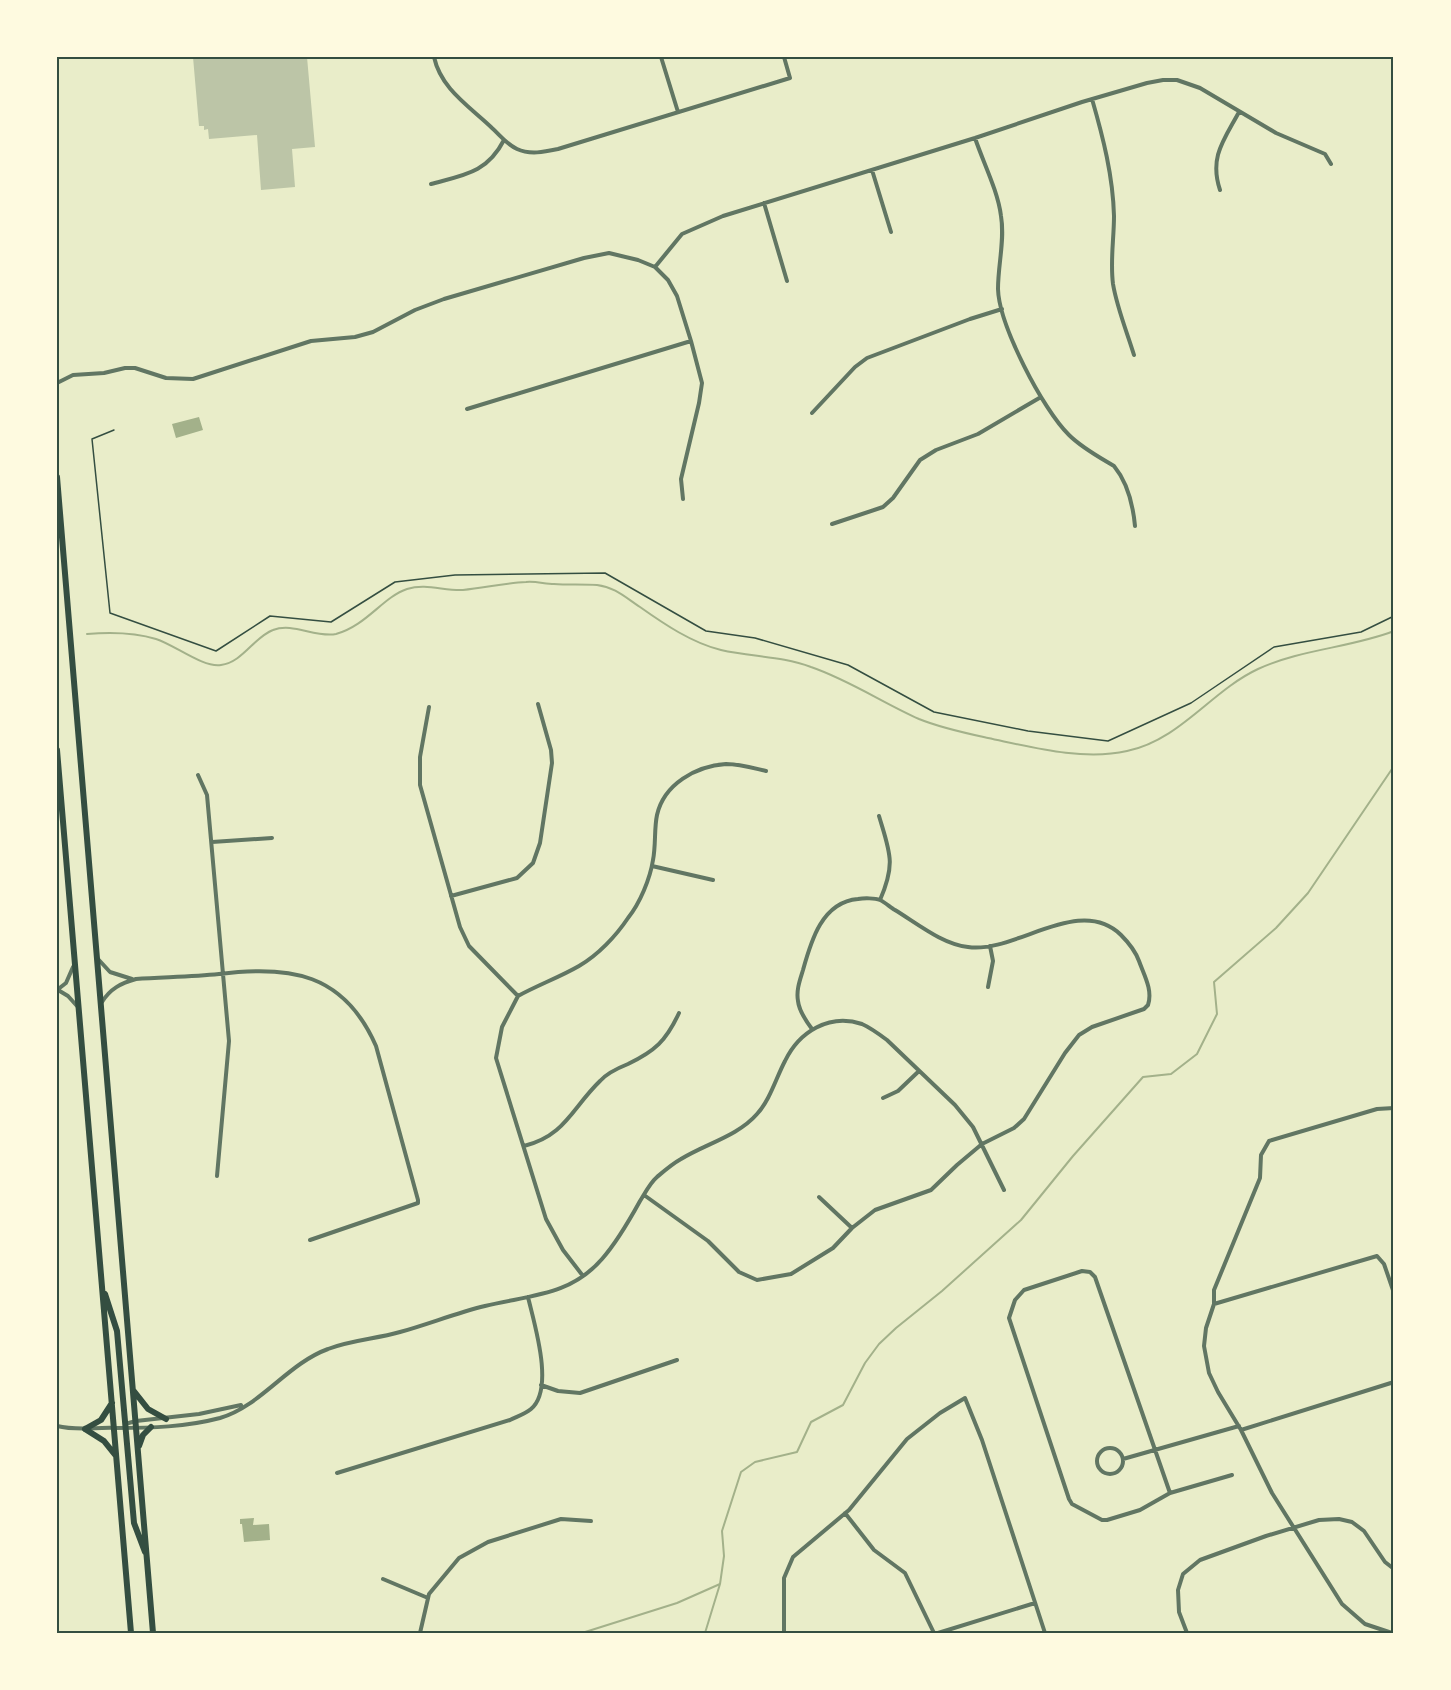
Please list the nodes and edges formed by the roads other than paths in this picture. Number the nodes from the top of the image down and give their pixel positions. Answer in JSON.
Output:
{"nodes":[{"id":1,"x":434,"y":57,"type":"edge"},
{"id":2,"x":661,"y":57,"type":"edge"},
{"id":3,"x":784,"y":57,"type":"edge"},
{"id":4,"x":1092,"y":99,"type":"junction"},
{"id":5,"x":1239,"y":111,"type":"junction"},
{"id":6,"x":678,"y":112,"type":"junction"},
{"id":7,"x":975,"y":138,"type":"junction"},
{"id":8,"x":504,"y":140,"type":"junction"},
{"id":9,"x":1331,"y":164,"type":"dead end"},
{"id":10,"x":872,"y":170,"type":"junction"},
{"id":11,"x":431,"y":184,"type":"dead end"},
{"id":12,"x":1220,"y":190,"type":"dead end"},
{"id":13,"x":764,"y":203,"type":"junction"},
{"id":14,"x":891,"y":232,"type":"dead end"},
{"id":15,"x":655,"y":267,"type":"junction"},
{"id":16,"x":787,"y":281,"type":"dead end"},
{"id":17,"x":1002,"y":309,"type":"junction"},
{"id":18,"x":691,"y":341,"type":"junction"},
{"id":19,"x":1134,"y":355,"type":"dead end"},
{"id":20,"x":57,"y":383,"type":"edge"},
{"id":21,"x":1041,"y":397,"type":"junction"},
{"id":22,"x":467,"y":409,"type":"dead end"},
{"id":23,"x":812,"y":413,"type":"dead end"},
{"id":24,"x":57,"y":477,"type":"edge"},
{"id":25,"x":683,"y":499,"type":"dead end"},
{"id":26,"x":832,"y":524,"type":"dead end"},
{"id":27,"x":1135,"y":526,"type":"dead end"},
{"id":28,"x":538,"y":704,"type":"dead end"},
{"id":29,"x":429,"y":707,"type":"dead end"},
{"id":30,"x":57,"y":750,"type":"edge"},
{"id":31,"x":766,"y":771,"type":"dead end"},
{"id":32,"x":198,"y":775,"type":"dead end"},
{"id":33,"x":879,"y":816,"type":"dead end"},
{"id":34,"x":272,"y":838,"type":"dead end"},
{"id":35,"x":212,"y":842,"type":"junction"},
{"id":36,"x":652,"y":866,"type":"junction"},
{"id":37,"x":713,"y":880,"type":"dead end"},
{"id":38,"x":451,"y":896,"type":"junction"},
{"id":39,"x":880,"y":900,"type":"junction"},
{"id":40,"x":990,"y":946,"type":"junction"},
{"id":41,"x":97,"y":958,"type":"junction"},
{"id":42,"x":75,"y":963,"type":"junction"},
{"id":43,"x":223,"y":973,"type":"junction"},
{"id":44,"x":136,"y":979,"type":"junction"},
{"id":45,"x":988,"y":987,"type":"dead end"},
{"id":46,"x":57,"y":990,"type":"edge"},
{"id":47,"x":518,"y":996,"type":"junction"},
{"id":48,"x":101,"y":1004,"type":"junction"},
{"id":49,"x":78,"y":1007,"type":"junction"},
{"id":50,"x":679,"y":1013,"type":"dead end"},
{"id":51,"x":812,"y":1029,"type":"junction"},
{"id":52,"x":919,"y":1071,"type":"junction"},
{"id":53,"x":883,"y":1098,"type":"dead end"},
{"id":54,"x":1394,"y":1108,"type":"edge"},
{"id":55,"x":982,"y":1144,"type":"junction"},
{"id":56,"x":524,"y":1146,"type":"junction"},
{"id":57,"x":217,"y":1176,"type":"dead end"},
{"id":58,"x":1004,"y":1190,"type":"dead end"},
{"id":59,"x":644,"y":1195,"type":"junction"},
{"id":60,"x":819,"y":1197,"type":"dead end"},
{"id":61,"x":852,"y":1228,"type":"junction"},
{"id":62,"x":310,"y":1240,"type":"dead end"},
{"id":63,"x":584,"y":1276,"type":"junction"},
{"id":64,"x":102,"y":1288,"type":"junction"},
{"id":65,"x":1394,"y":1293,"type":"edge"},
{"id":66,"x":528,"y":1297,"type":"junction"},
{"id":67,"x":1214,"y":1304,"type":"junction"},
{"id":68,"x":677,"y":1360,"type":"dead end"},
{"id":69,"x":1394,"y":1382,"type":"edge"},
{"id":70,"x":542,"y":1385,"type":"junction"},
{"id":71,"x":133,"y":1389,"type":"junction"},
{"id":72,"x":112,"y":1402,"type":"junction"},
{"id":73,"x":245,"y":1405,"type":"junction"},
{"id":74,"x":166,"y":1419,"type":"junction"},
{"id":75,"x":136,"y":1425,"type":"junction"},
{"id":76,"x":57,"y":1426,"type":"edge"},
{"id":77,"x":126,"y":1426,"type":"junction"},
{"id":78,"x":114,"y":1427,"type":"junction"},
{"id":79,"x":151,"y":1427,"type":"junction"},
{"id":80,"x":1240,"y":1428,"type":"junction"},
{"id":81,"x":85,"y":1429,"type":"junction"},
{"id":82,"x":138,"y":1449,"type":"junction"},
{"id":83,"x":1155,"y":1450,"type":"junction"},
{"id":84,"x":117,"y":1457,"type":"junction"},
{"id":85,"x":1123,"y":1459,"type":"junction"},
{"id":86,"x":337,"y":1473,"type":"dead end"},
{"id":87,"x":1232,"y":1475,"type":"dead end"},
{"id":88,"x":1170,"y":1494,"type":"junction"},
{"id":89,"x":845,"y":1514,"type":"junction"},
{"id":90,"x":591,"y":1521,"type":"dead end"},
{"id":91,"x":1293,"y":1529,"type":"junction"},
{"id":92,"x":147,"y":1555,"type":"junction"},
{"id":93,"x":1394,"y":1569,"type":"edge"},
{"id":94,"x":383,"y":1579,"type":"dead end"},
{"id":95,"x":428,"y":1598,"type":"junction"},
{"id":96,"x":1035,"y":1603,"type":"junction"},
{"id":97,"x":131,"y":1633,"type":"edge"},
{"id":98,"x":153,"y":1633,"type":"edge"},
{"id":99,"x":420,"y":1633,"type":"edge"},
{"id":100,"x":784,"y":1633,"type":"edge"},
{"id":101,"x":936,"y":1633,"type":"edge"},
{"id":102,"x":1045,"y":1633,"type":"edge"},
{"id":103,"x":1187,"y":1633,"type":"edge"},
{"id":104,"x":1392,"y":1633,"type":"edge"}],
"edges":[{"from":1,"to":8,"type":"street"},
{"from":2,"to":6,"type":"street"},
{"from":3,"to":6,"type":"street"},
{"from":4,"to":5,"type":"street"},
{"from":4,"to":7,"type":"street"},
{"from":4,"to":19,"type":"street"},
{"from":5,"to":9,"type":"street"},
{"from":5,"to":12,"type":"street"},
{"from":6,"to":8,"type":"street"},
{"from":7,"to":10,"type":"street"},
{"from":7,"to":17,"type":"street"},
{"from":8,"to":11,"type":"street"},
{"from":10,"to":13,"type":"street"},
{"from":10,"to":14,"type":"street"},
{"from":13,"to":15,"type":"street"},
{"from":13,"to":16,"type":"street"},
{"from":15,"to":18,"type":"street"},
{"from":15,"to":20,"type":"street"},
{"from":17,"to":21,"type":"street"},
{"from":17,"to":23,"type":"street"},
{"from":18,"to":22,"type":"street"},
{"from":18,"to":25,"type":"street"},
{"from":21,"to":26,"type":"street"},
{"from":21,"to":27,"type":"street"},
{"from":24,"to":41,"type":"main road"},
{"from":28,"to":38,"type":"street"},
{"from":29,"to":38,"type":"street"},
{"from":30,"to":42,"type":"main road"},
{"from":31,"to":36,"type":"street"},
{"from":32,"to":35,"type":"street"},
{"from":33,"to":39,"type":"street"},
{"from":34,"to":35,"type":"street"},
{"from":35,"to":43,"type":"street"},
{"from":36,"to":37,"type":"street"},
{"from":36,"to":47,"type":"street"},
{"from":38,"to":47,"type":"street"},
{"from":39,"to":40,"type":"street"},
{"from":39,"to":51,"type":"street"},
{"from":40,"to":45,"type":"street"},
{"from":40,"to":55,"type":"street"},
{"from":41,"to":44,"type":"street"},
{"from":41,"to":48,"type":"main road"},
{"from":42,"to":46,"type":"street"},
{"from":42,"to":49,"type":"main road"},
{"from":43,"to":44,"type":"street"},
{"from":43,"to":57,"type":"street"},
{"from":43,"to":62,"type":"street"},
{"from":44,"to":48,"type":"street"},
{"from":46,"to":49,"type":"street"},
{"from":47,"to":56,"type":"street"},
{"from":48,"to":71,"type":"main road"},
{"from":49,"to":64,"type":"main road"},
{"from":50,"to":56,"type":"street"},
{"from":51,"to":52,"type":"street"},
{"from":51,"to":59,"type":"street"},
{"from":52,"to":53,"type":"street"},
{"from":52,"to":55,"type":"street"},
{"from":54,"to":67,"type":"street"},
{"from":55,"to":58,"type":"street"},
{"from":55,"to":61,"type":"street"},
{"from":56,"to":63,"type":"street"},
{"from":59,"to":61,"type":"street"},
{"from":59,"to":63,"type":"street"},
{"from":60,"to":61,"type":"street"},
{"from":63,"to":66,"type":"street"},
{"from":64,"to":72,"type":"main road"},
{"from":64,"to":77,"type":"main road"},
{"from":65,"to":67,"type":"street"},
{"from":66,"to":70,"type":"street"},
{"from":66,"to":73,"type":"street"},
{"from":67,"to":80,"type":"street"},
{"from":68,"to":70,"type":"street"},
{"from":69,"to":80,"type":"street"},
{"from":70,"to":86,"type":"street"},
{"from":71,"to":74,"type":"main road"},
{"from":71,"to":75,"type":"main road"},
{"from":72,"to":78,"type":"main road"},
{"from":72,"to":81,"type":"main road"},
{"from":73,"to":74,"type":"street"},
{"from":73,"to":79,"type":"street"},
{"from":74,"to":75,"type":"street"},
{"from":75,"to":77,"type":"street"},
{"from":75,"to":79,"type":"street"},
{"from":75,"to":82,"type":"main road"},
{"from":76,"to":81,"type":"street"},
{"from":77,"to":78,"type":"street"},
{"from":77,"to":92,"type":"main road"},
{"from":78,"to":81,"type":"street"},
{"from":78,"to":84,"type":"main road"},
{"from":79,"to":82,"type":"main road"},
{"from":80,"to":83,"type":"street"},
{"from":80,"to":91,"type":"street"},
{"from":81,"to":84,"type":"main road"},
{"from":82,"to":92,"type":"main road"},
{"from":83,"to":85,"type":"street"},
{"from":83,"to":88,"type":"street"},
{"from":83,"to":88,"type":"street"},
{"from":84,"to":97,"type":"main road"},
{"from":85,"to":85,"type":"street"},
{"from":87,"to":88,"type":"street"},
{"from":89,"to":96,"type":"street"},
{"from":89,"to":100,"type":"street"},
{"from":89,"to":101,"type":"street"},
{"from":90,"to":95,"type":"street"},
{"from":91,"to":93,"type":"street"},
{"from":91,"to":103,"type":"street"},
{"from":91,"to":104,"type":"street"},
{"from":92,"to":98,"type":"main road"},
{"from":94,"to":95,"type":"street"},
{"from":95,"to":99,"type":"street"},
{"from":96,"to":101,"type":"street"},
{"from":96,"to":102,"type":"street"}]}
